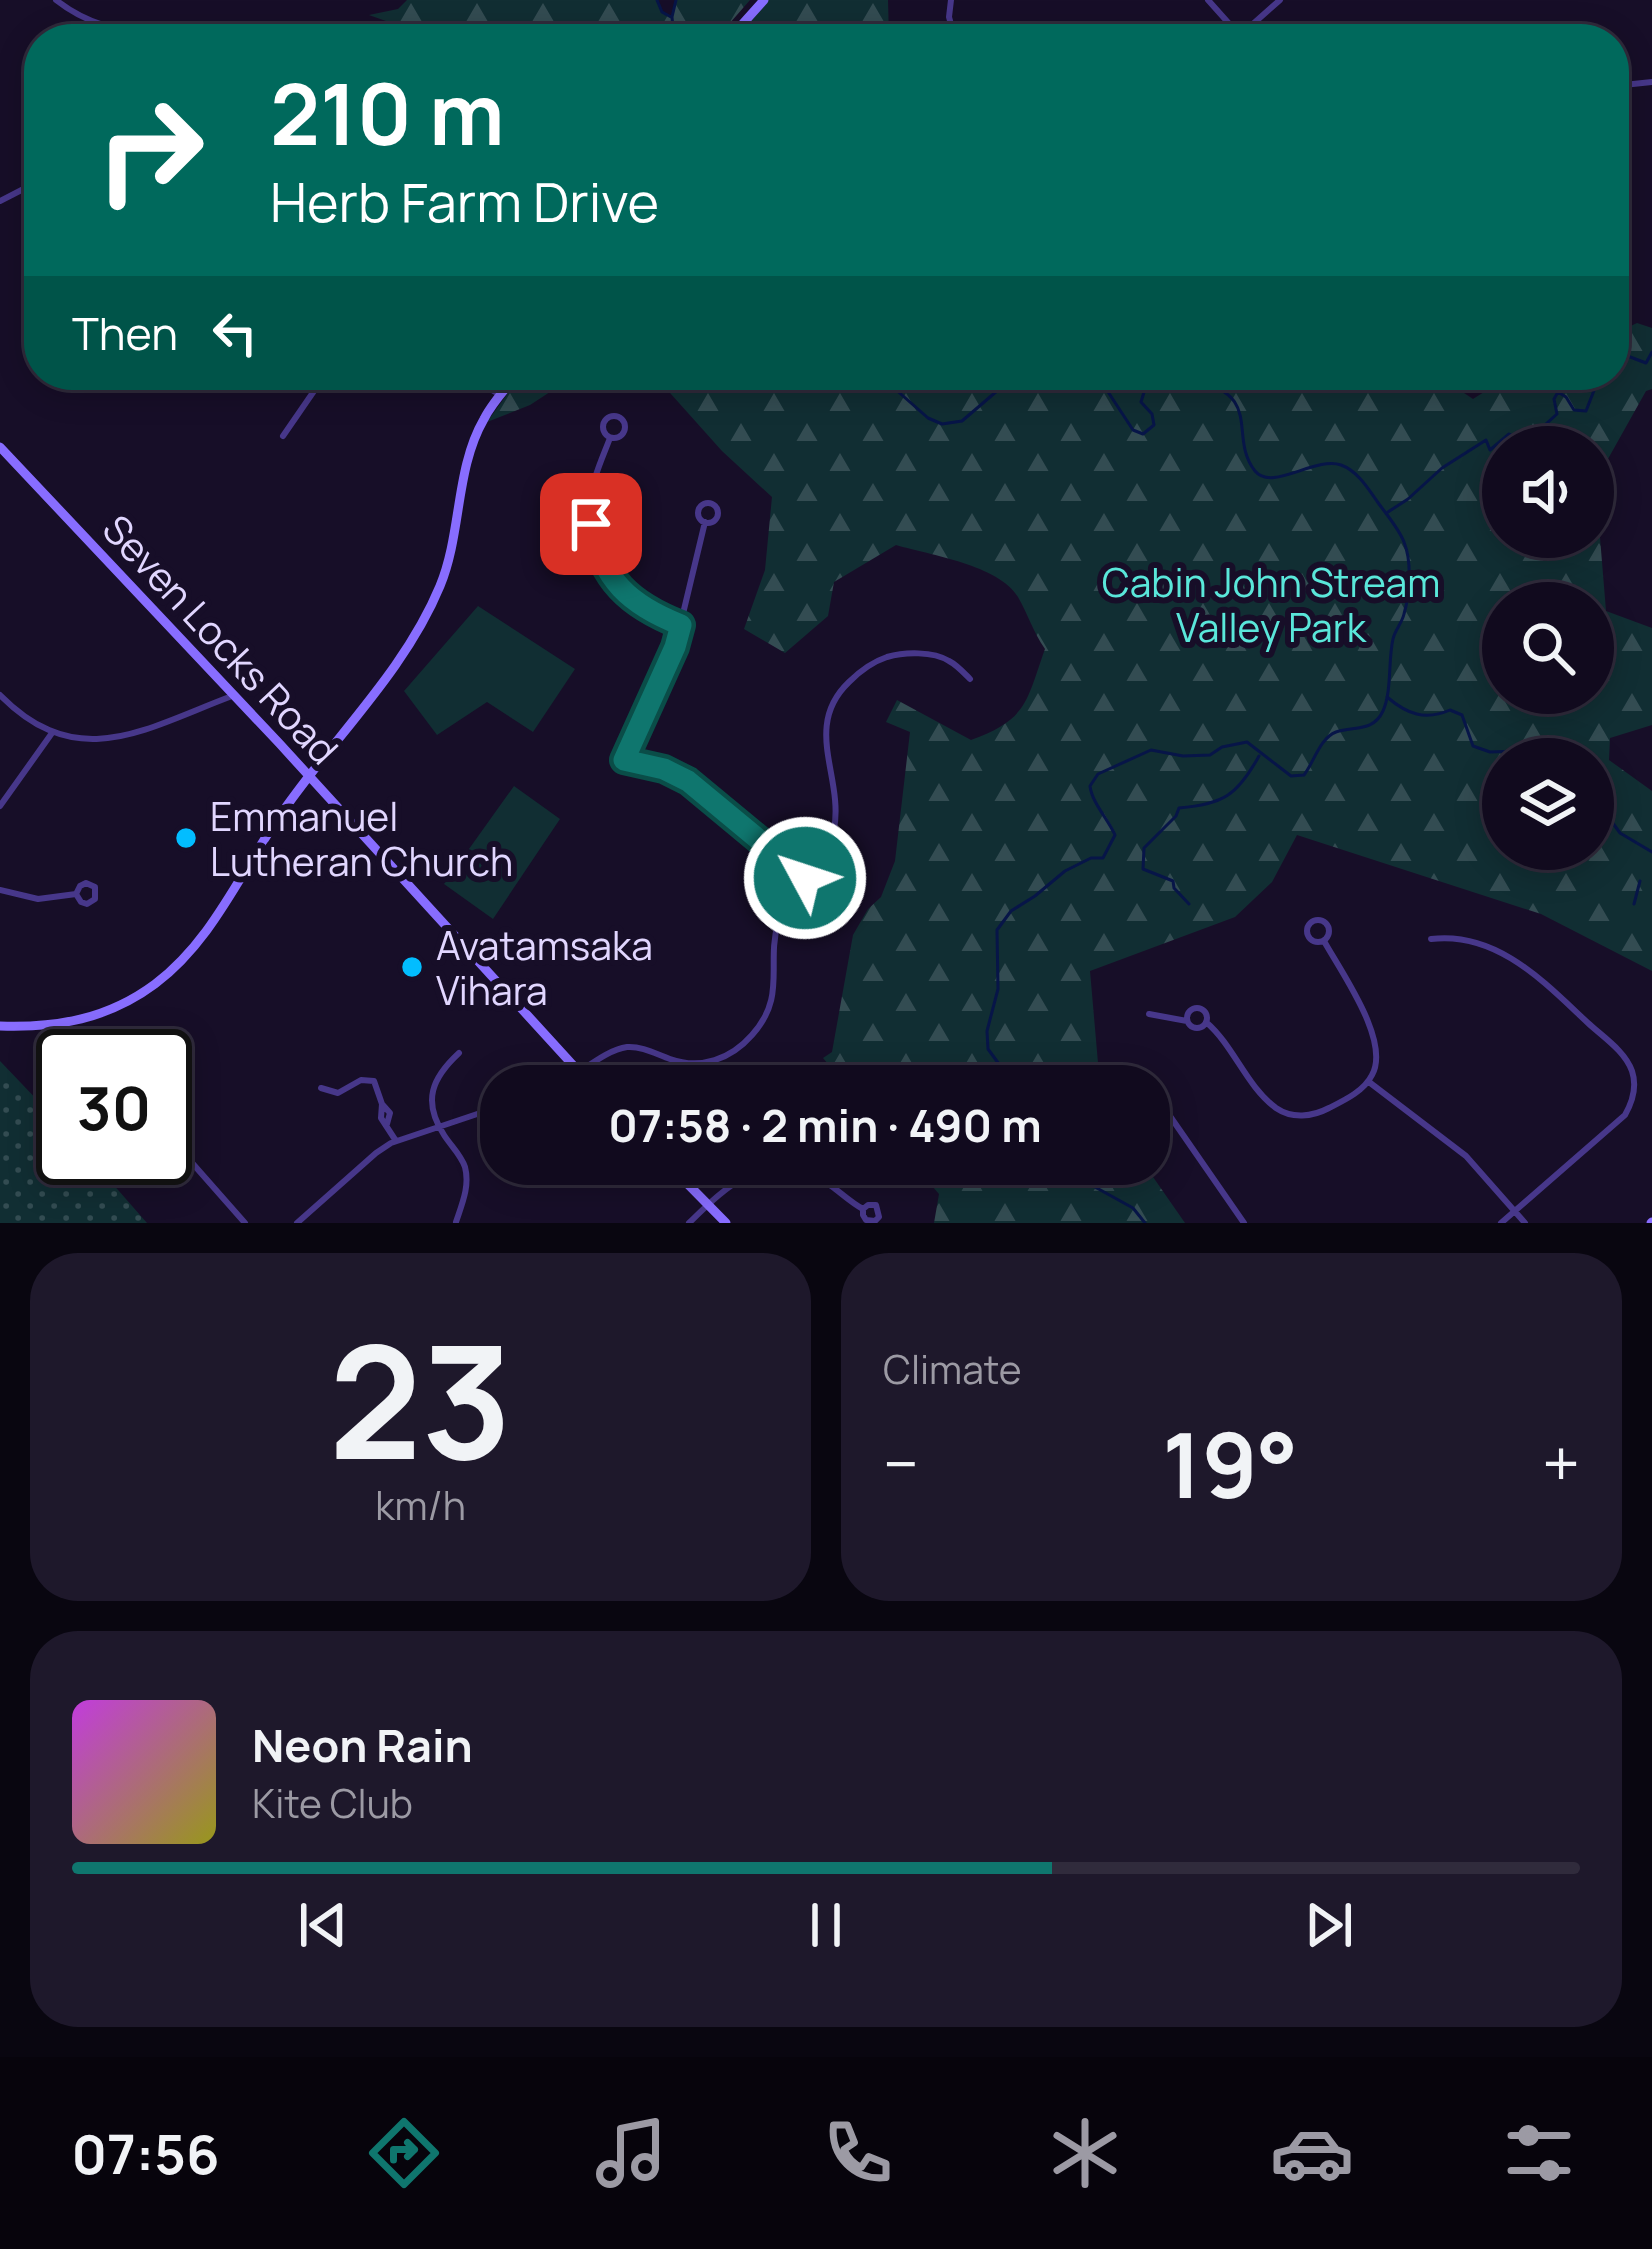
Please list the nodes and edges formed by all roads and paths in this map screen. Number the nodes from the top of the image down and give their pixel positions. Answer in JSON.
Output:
{"nodes":[{"id":1,"x":56,"y":0,"type":"edge"},
{"id":2,"x":764,"y":0,"type":"edge"},
{"id":3,"x":1208,"y":0,"type":"edge"},
{"id":4,"x":1280,"y":0,"type":"edge"},
{"id":5,"x":97,"y":24,"type":"edge"},
{"id":6,"x":742,"y":24,"type":"edge"},
{"id":7,"x":1229,"y":24,"type":"edge"},
{"id":8,"x":1253,"y":24,"type":"edge"},
{"id":9,"x":315,"y":390,"type":"edge"},
{"id":10,"x":492,"y":390,"type":"edge"},
{"id":11,"x":504,"y":390,"type":"edge"},
{"id":12,"x":500,"y":395,"type":"junction"},
{"id":13,"x":283,"y":436,"type":"dead end"},
{"id":14,"x":610,"y":438,"type":"dead end"},
{"id":15,"x":2,"y":452,"type":"edge"},
{"id":16,"x":705,"y":522,"type":"dead end"},
{"id":17,"x":681,"y":625,"type":"junction"},
{"id":18,"x":970,"y":679,"type":"dead end"},
{"id":19,"x":0,"y":695,"type":"edge"},
{"id":20,"x":232,"y":696,"type":"junction"},
{"id":21,"x":52,"y":733,"type":"junction"},
{"id":22,"x":308,"y":776,"type":"junction"},
{"id":23,"x":0,"y":806,"type":"edge"},
{"id":24,"x":805,"y":878,"type":"junction"},
{"id":25,"x":0,"y":890,"type":"edge"},
{"id":26,"x":76,"y":894,"type":"dead end"},
{"id":27,"x":1431,"y":939,"type":"dead end"},
{"id":28,"x":1324,"y":941,"type":"dead end"},
{"id":29,"x":1149,"y":1014,"type":"dead end"},
{"id":30,"x":1187,"y":1021,"type":"junction"},
{"id":31,"x":1206,"y":1022,"type":"junction"},
{"id":32,"x":0,"y":1026,"type":"edge"},
{"id":33,"x":460,"y":1053,"type":"dead end"},
{"id":34,"x":573,"y":1065,"type":"edge"},
{"id":35,"x":593,"y":1065,"type":"edge"},
{"id":36,"x":695,"y":1065,"type":"edge"},
{"id":37,"x":695,"y":1065,"type":"edge"},
{"id":38,"x":1369,"y":1082,"type":"junction"},
{"id":39,"x":321,"y":1088,"type":"dead end"},
{"id":40,"x":480,"y":1113,"type":"edge"},
{"id":41,"x":1170,"y":1116,"type":"edge"},
{"id":42,"x":439,"y":1126,"type":"junction"},
{"id":43,"x":396,"y":1141,"type":"junction"},
{"id":44,"x":192,"y":1163,"type":"edge"},
{"id":45,"x":688,"y":1185,"type":"edge"},
{"id":46,"x":707,"y":1205,"type":"junction"},
{"id":47,"x":863,"y":1209,"type":"dead end"},
{"id":48,"x":1514,"y":1211,"type":"junction"},
{"id":49,"x":245,"y":1223,"type":"edge"},
{"id":50,"x":297,"y":1223,"type":"edge"},
{"id":51,"x":455,"y":1223,"type":"edge"},
{"id":52,"x":689,"y":1223,"type":"edge"},
{"id":53,"x":726,"y":1223,"type":"edge"},
{"id":54,"x":1244,"y":1223,"type":"edge"},
{"id":55,"x":1501,"y":1223,"type":"edge"},
{"id":56,"x":1525,"y":1223,"type":"edge"}],
"edges":[{"from":1,"to":5,"type":"street"},
{"from":2,"to":6,"type":"main road"},
{"from":3,"to":7,"type":"street"},
{"from":4,"to":8,"type":"street"},
{"from":9,"to":13,"type":"street"},
{"from":10,"to":12,"type":"street"},
{"from":11,"to":12,"type":"main road"},
{"from":12,"to":22,"type":"main road"},
{"from":14,"to":17,"type":"street"},
{"from":15,"to":20,"type":"main road","name":"Seven Locks Road"},
{"from":16,"to":17,"type":"street"},
{"from":17,"to":24,"type":"street"},
{"from":18,"to":24,"type":"street"},
{"from":19,"to":21,"type":"street"},
{"from":20,"to":21,"type":"street"},
{"from":20,"to":22,"type":"main road","name":"Seven Locks Road"},
{"from":21,"to":23,"type":"street"},
{"from":22,"to":32,"type":"main road"},
{"from":22,"to":34,"type":"main road","name":"Seven Locks Road"},
{"from":24,"to":37,"type":"street"},
{"from":25,"to":26,"type":"street"},
{"from":27,"to":48,"type":"street"},
{"from":28,"to":38,"type":"street"},
{"from":29,"to":30,"type":"street"},
{"from":30,"to":31,"type":"street"},
{"from":30,"to":31,"type":"street"},
{"from":31,"to":38,"type":"street"},
{"from":33,"to":42,"type":"street"},
{"from":35,"to":36,"type":"street"},
{"from":38,"to":48,"type":"street"},
{"from":39,"to":43,"type":"street"},
{"from":40,"to":42,"type":"street"},
{"from":41,"to":54,"type":"street"},
{"from":42,"to":43,"type":"street"},
{"from":42,"to":51,"type":"street"},
{"from":43,"to":50,"type":"street"},
{"from":44,"to":49,"type":"street"},
{"from":45,"to":46,"type":"main road"},
{"from":46,"to":47,"type":"street"},
{"from":46,"to":52,"type":"street"},
{"from":46,"to":53,"type":"main road"},
{"from":48,"to":55,"type":"street"},
{"from":48,"to":56,"type":"street"}]}
